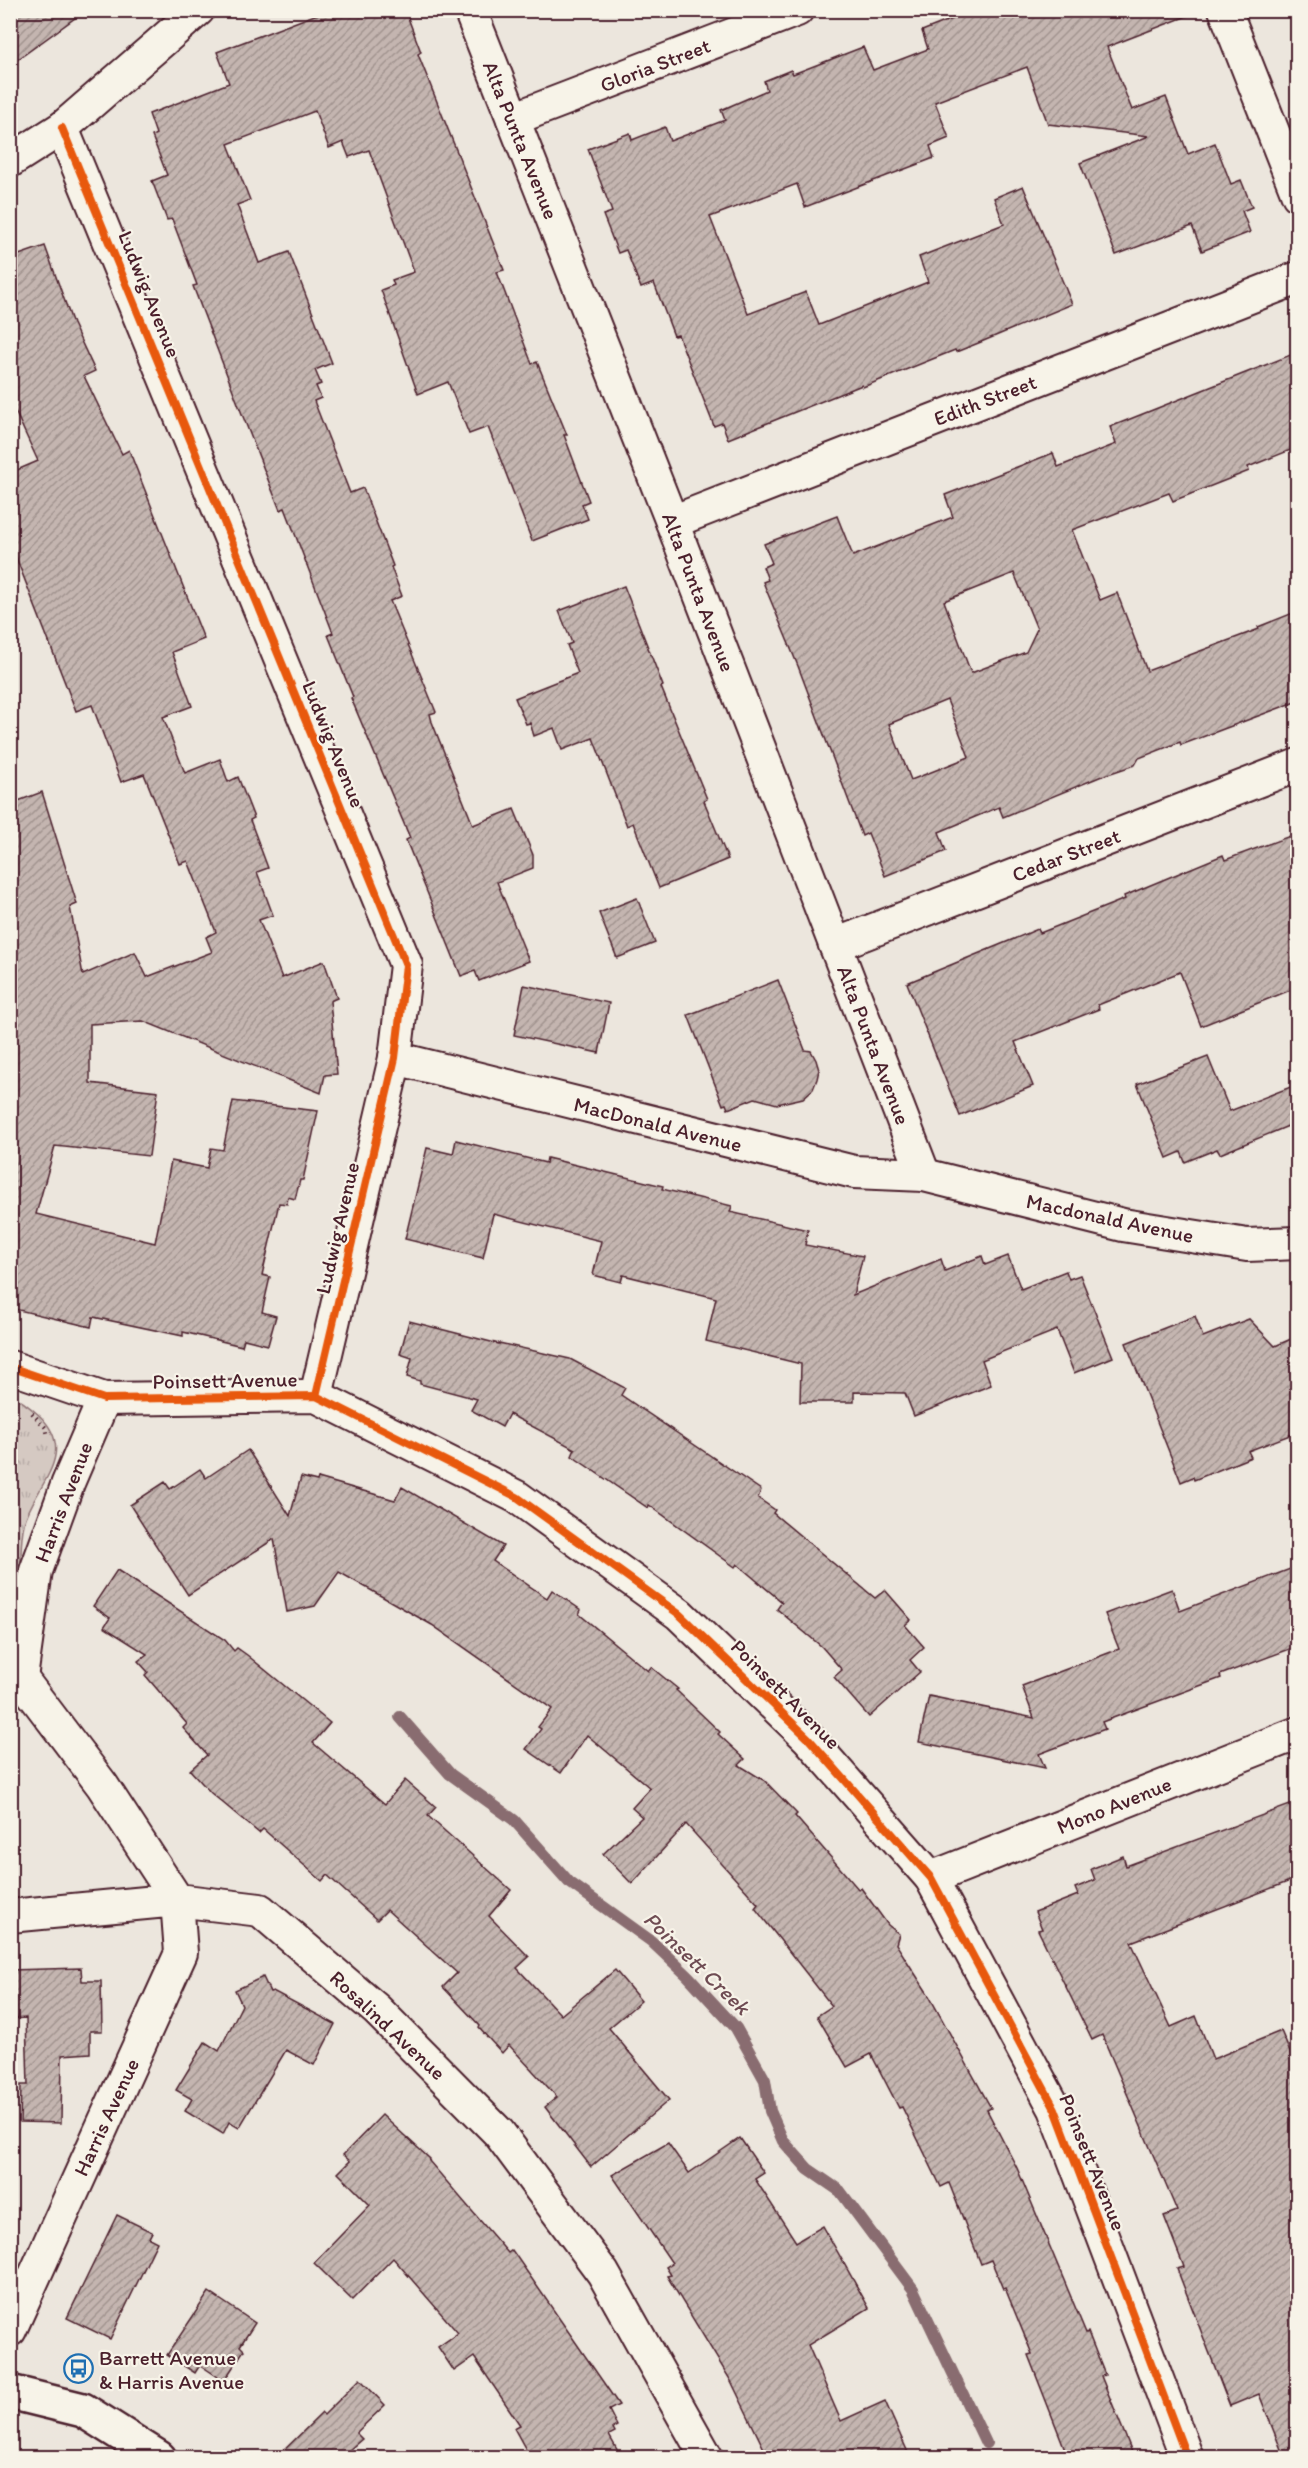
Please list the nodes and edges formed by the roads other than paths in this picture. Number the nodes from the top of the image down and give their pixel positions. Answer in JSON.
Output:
{"nodes":[{"id":1,"x":198,"y":10,"type":"edge"},
{"id":2,"x":470,"y":10,"type":"edge"},
{"id":3,"x":797,"y":10,"type":"edge"},
{"id":4,"x":1225,"y":10,"type":"edge"},
{"id":5,"x":513,"y":119,"type":"junction"},
{"id":6,"x":62,"y":128,"type":"junction"},
{"id":7,"x":10,"y":161,"type":"edge"},
{"id":8,"x":1298,"y":195,"type":"edge"},
{"id":9,"x":1298,"y":278,"type":"edge"},
{"id":10,"x":672,"y":522,"type":"junction"},
{"id":11,"x":1298,"y":765,"type":"edge"},
{"id":12,"x":836,"y":945,"type":"junction"},
{"id":13,"x":395,"y":1058,"type":"junction"},
{"id":14,"x":924,"y":1175,"type":"junction"},
{"id":15,"x":1298,"y":1243,"type":"edge"},
{"id":16,"x":10,"y":1367,"type":"edge"},
{"id":17,"x":316,"y":1396,"type":"junction"},
{"id":18,"x":104,"y":1399,"type":"junction"},
{"id":19,"x":16,"y":1673,"type":"edge"},
{"id":20,"x":1298,"y":1733,"type":"edge"},
{"id":21,"x":931,"y":1878,"type":"junction"},
{"id":22,"x":177,"y":1900,"type":"junction"},
{"id":23,"x":10,"y":1916,"type":"edge"},
{"id":24,"x":10,"y":2330,"type":"edge"},
{"id":25,"x":10,"y":2392,"type":"edge"},
{"id":26,"x":159,"y":2457,"type":"edge"},
{"id":27,"x":707,"y":2457,"type":"edge"},
{"id":28,"x":1187,"y":2457,"type":"edge"}],
"edges":[{"from":1,"to":6,"type":"street"},
{"from":2,"to":5,"type":"street","name":"Alta Punta Avenue"},
{"from":3,"to":5,"type":"street","name":"Gloria Street"},
{"from":4,"to":8,"type":"street"},
{"from":5,"to":10,"type":"street","name":"Alta Punta Avenue"},
{"from":6,"to":7,"type":"street"},
{"from":6,"to":13,"type":"street","name":"Ludwig Avenue"},
{"from":9,"to":10,"type":"street","name":"Edith Street"},
{"from":10,"to":12,"type":"street","name":"Alta Punta Avenue"},
{"from":11,"to":12,"type":"street","name":"Cedar Street"},
{"from":12,"to":14,"type":"street","name":"Alta Punta Avenue"},
{"from":13,"to":14,"type":"street","name":"MacDonald Avenue"},
{"from":13,"to":17,"type":"street","name":"Ludwig Avenue"},
{"from":14,"to":15,"type":"street","name":"Macdonald Avenue"},
{"from":16,"to":18,"type":"street","name":"Poinsett Avenue"},
{"from":17,"to":18,"type":"street","name":"Poinsett Avenue"},
{"from":17,"to":21,"type":"street","name":"Poinsett Avenue"},
{"from":18,"to":19,"type":"street","name":"Harris Avenue"},
{"from":19,"to":22,"type":"street"},
{"from":20,"to":21,"type":"street","name":"Mono Avenue"},
{"from":21,"to":28,"type":"street","name":"Poinsett Avenue"},
{"from":22,"to":23,"type":"street","name":"Rosalind Avenue"},
{"from":22,"to":24,"type":"street","name":"Harris Avenue"},
{"from":22,"to":27,"type":"street","name":"Rosalind Avenue"},
{"from":25,"to":26,"type":"street"}]}
